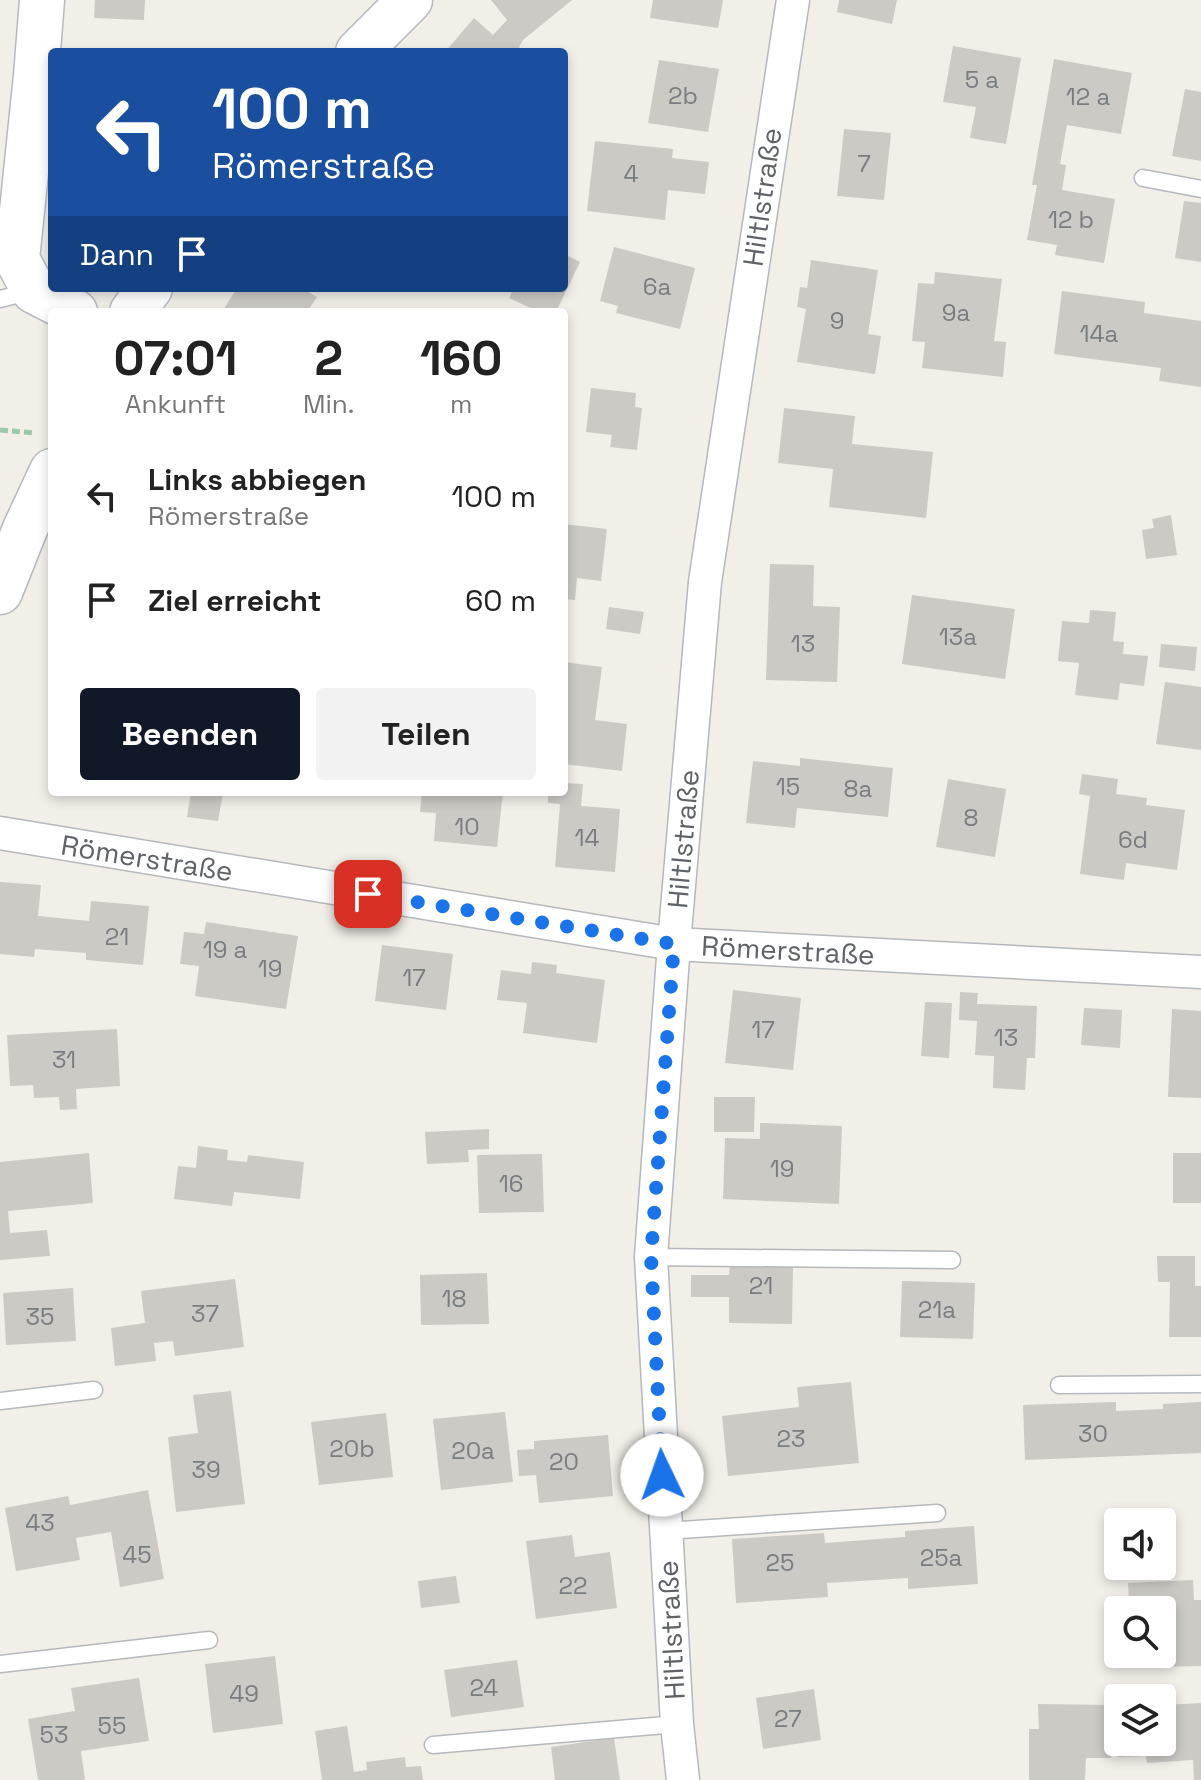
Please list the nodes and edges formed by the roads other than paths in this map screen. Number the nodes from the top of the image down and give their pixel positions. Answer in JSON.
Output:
{"nodes":[{"id":1,"x":42,"y":0,"type":"edge"},
{"id":2,"x":410,"y":0,"type":"edge"},
{"id":3,"x":793,"y":0,"type":"edge"},
{"id":4,"x":362,"y":48,"type":"edge"},
{"id":5,"x":1143,"y":178,"type":"dead end"},
{"id":6,"x":1201,"y":189,"type":"edge"},
{"id":7,"x":17,"y":295,"type":"edge"},
{"id":8,"x":61,"y":308,"type":"edge"},
{"id":9,"x":46,"y":452,"type":"edge"},
{"id":10,"x":0,"y":592,"type":"edge"},
{"id":11,"x":0,"y":833,"type":"edge"},
{"id":12,"x":674,"y":944,"type":"junction"},
{"id":13,"x":1201,"y":972,"type":"edge"},
{"id":14,"x":651,"y":1257,"type":"junction"},
{"id":15,"x":952,"y":1260,"type":"dead end"},
{"id":16,"x":1201,"y":1384,"type":"edge"},
{"id":17,"x":1059,"y":1385,"type":"dead end"},
{"id":18,"x":94,"y":1390,"type":"dead end"},
{"id":19,"x":0,"y":1401,"type":"edge"},
{"id":20,"x":937,"y":1513,"type":"dead end"},
{"id":21,"x":665,"y":1531,"type":"junction"},
{"id":22,"x":209,"y":1640,"type":"dead end"},
{"id":23,"x":0,"y":1664,"type":"edge"},
{"id":24,"x":677,"y":1724,"type":"junction"},
{"id":25,"x":433,"y":1745,"type":"dead end"},
{"id":26,"x":683,"y":1780,"type":"edge"}],
"edges":[{"from":1,"to":7,"type":"street"},
{"from":2,"to":4,"type":"street"},
{"from":3,"to":12,"type":"street","name":"Hiltlstraße"},
{"from":5,"to":6,"type":"lane"},
{"from":7,"to":8,"type":"street"},
{"from":9,"to":10,"type":"street"},
{"from":11,"to":12,"type":"street","name":"Römerstraße"},
{"from":12,"to":13,"type":"street","name":"Römerstraße"},
{"from":12,"to":14,"type":"street","name":"Hiltlstraße"},
{"from":14,"to":15,"type":"lane"},
{"from":14,"to":21,"type":"street","name":"Hiltlstraße"},
{"from":16,"to":17,"type":"lane"},
{"from":18,"to":19,"type":"lane"},
{"from":20,"to":21,"type":"lane"},
{"from":21,"to":24,"type":"street","name":"Hiltlstraße"},
{"from":22,"to":23,"type":"lane"},
{"from":24,"to":25,"type":"lane"},
{"from":24,"to":26,"type":"street","name":"Hiltlstraße"}]}
